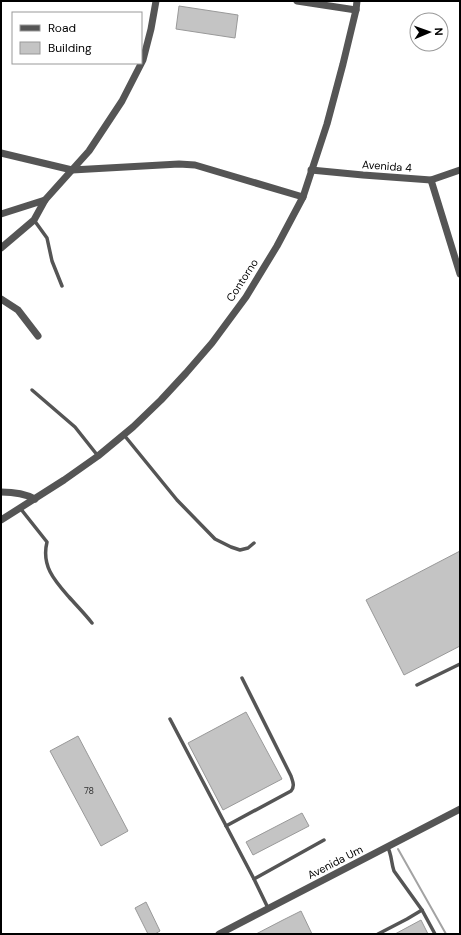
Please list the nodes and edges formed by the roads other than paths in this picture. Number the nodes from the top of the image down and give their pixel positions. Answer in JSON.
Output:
{"nodes":[{"id":1,"x":156,"y":1,"type":"edge"},
{"id":2,"x":297,"y":1,"type":"edge"},
{"id":3,"x":357,"y":1,"type":"edge"},
{"id":4,"x":356,"y":10,"type":"junction"},
{"id":5,"x":142,"y":62,"type":"edge"},
{"id":6,"x":141,"y":64,"type":"edge"},
{"id":7,"x":1,"y":153,"type":"edge"},
{"id":8,"x":72,"y":170,"type":"junction"},
{"id":9,"x":311,"y":170,"type":"junction"},
{"id":10,"x":460,"y":170,"type":"edge"},
{"id":11,"x":431,"y":180,"type":"junction"},
{"id":12,"x":303,"y":197,"type":"junction"},
{"id":13,"x":45,"y":200,"type":"junction"},
{"id":14,"x":1,"y":214,"type":"edge"},
{"id":15,"x":34,"y":220,"type":"junction"},
{"id":16,"x":1,"y":248,"type":"edge"},
{"id":17,"x":460,"y":274,"type":"edge"},
{"id":18,"x":62,"y":286,"type":"dead end"},
{"id":19,"x":1,"y":299,"type":"edge"},
{"id":20,"x":38,"y":336,"type":"dead end"},
{"id":21,"x":32,"y":390,"type":"dead end"},
{"id":22,"x":124,"y":435,"type":"junction"},
{"id":23,"x":98,"y":456,"type":"junction"},
{"id":24,"x":1,"y":492,"type":"edge"},
{"id":25,"x":34,"y":499,"type":"junction"},
{"id":26,"x":20,"y":508,"type":"junction"},
{"id":27,"x":1,"y":520,"type":"edge"},
{"id":28,"x":254,"y":543,"type":"dead end"},
{"id":29,"x":92,"y":623,"type":"dead end"},
{"id":30,"x":460,"y":664,"type":"edge"},
{"id":31,"x":242,"y":678,"type":"dead end"},
{"id":32,"x":417,"y":685,"type":"dead end"},
{"id":33,"x":170,"y":719,"type":"dead end"},
{"id":34,"x":460,"y":809,"type":"edge"},
{"id":35,"x":226,"y":826,"type":"junction"},
{"id":36,"x":324,"y":840,"type":"dead end"},
{"id":37,"x":387,"y":846,"type":"junction"},
{"id":38,"x":254,"y":879,"type":"junction"},
{"id":39,"x":268,"y":908,"type":"junction"},
{"id":40,"x":422,"y":910,"type":"junction"},
{"id":41,"x":219,"y":934,"type":"edge"},
{"id":42,"x":378,"y":934,"type":"edge"},
{"id":43,"x":435,"y":934,"type":"edge"}],
"edges":[{"from":1,"to":5,"type":"street"},
{"from":2,"to":4,"type":"street"},
{"from":3,"to":4,"type":"street","name":"Contorno"},
{"from":4,"to":9,"type":"street","name":"Contorno"},
{"from":6,"to":8,"type":"street"},
{"from":7,"to":8,"type":"street"},
{"from":8,"to":12,"type":"street"},
{"from":8,"to":13,"type":"street"},
{"from":9,"to":11,"type":"street","name":"Avenida 4"},
{"from":9,"to":12,"type":"street","name":"Contorno"},
{"from":10,"to":11,"type":"street","name":"Avenida 4"},
{"from":11,"to":17,"type":"street"},
{"from":12,"to":22,"type":"street","name":"Contorno"},
{"from":13,"to":14,"type":"street"},
{"from":13,"to":15,"type":"street"},
{"from":15,"to":16,"type":"street"},
{"from":15,"to":18,"type":"lane"},
{"from":19,"to":20,"type":"street"},
{"from":21,"to":23,"type":"lane"},
{"from":22,"to":23,"type":"street","name":"Contorno"},
{"from":22,"to":28,"type":"lane"},
{"from":23,"to":25,"type":"street","name":"Contorno"},
{"from":24,"to":25,"type":"street"},
{"from":25,"to":26,"type":"street","name":"Contorno"},
{"from":26,"to":27,"type":"street","name":"Contorno"},
{"from":26,"to":29,"type":"lane"},
{"from":30,"to":32,"type":"lane"},
{"from":31,"to":35,"type":"lane"},
{"from":33,"to":35,"type":"lane"},
{"from":34,"to":37,"type":"street","name":"Avenida Um"},
{"from":35,"to":38,"type":"lane"},
{"from":36,"to":38,"type":"lane"},
{"from":37,"to":39,"type":"street","name":"Avenida Um"},
{"from":37,"to":40,"type":"lane"},
{"from":38,"to":39,"type":"lane"},
{"from":39,"to":41,"type":"street","name":"Avenida Um"},
{"from":40,"to":42,"type":"lane"},
{"from":40,"to":43,"type":"lane"}]}
